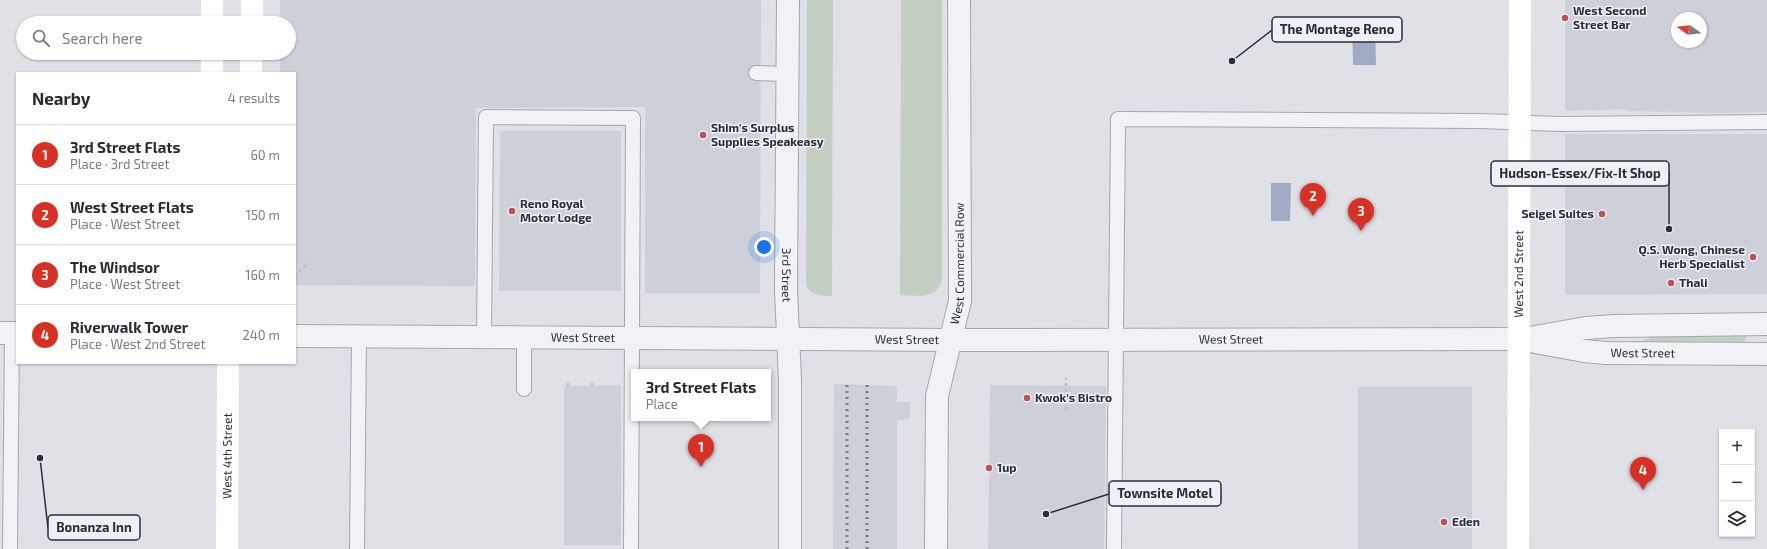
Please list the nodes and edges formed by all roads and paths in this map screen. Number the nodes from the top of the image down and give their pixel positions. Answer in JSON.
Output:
{"nodes":[{"id":1,"x":212,"y":0,"type":"edge"},
{"id":2,"x":252,"y":0,"type":"edge"},
{"id":3,"x":788,"y":0,"type":"edge"},
{"id":4,"x":960,"y":0,"type":"edge"},
{"id":5,"x":1520,"y":0,"type":"edge"},
{"id":6,"x":212,"y":16,"type":"edge"},
{"id":7,"x":252,"y":16,"type":"edge"},
{"id":8,"x":212,"y":60,"type":"edge"},
{"id":9,"x":251,"y":60,"type":"edge"},
{"id":10,"x":212,"y":72,"type":"edge"},
{"id":11,"x":251,"y":72,"type":"edge"},
{"id":12,"x":756,"y":73,"type":"dead end"},
{"id":13,"x":787,"y":74,"type":"junction"},
{"id":14,"x":1520,"y":122,"type":"junction"},
{"id":15,"x":1767,"y":122,"type":"edge"},
{"id":16,"x":308,"y":263,"type":"dead end"},
{"id":17,"x":296,"y":275,"type":"edge"},
{"id":18,"x":1767,"y":324,"type":"edge"},
{"id":19,"x":10,"y":333,"type":"edge"},
{"id":20,"x":296,"y":336,"type":"edge"},
{"id":21,"x":359,"y":336,"type":"junction"},
{"id":22,"x":524,"y":337,"type":"junction"},
{"id":23,"x":484,"y":338,"type":"junction"},
{"id":24,"x":632,"y":338,"type":"junction"},
{"id":25,"x":789,"y":338,"type":"junction"},
{"id":26,"x":1519,"y":339,"type":"junction"},
{"id":27,"x":951,"y":340,"type":"junction"},
{"id":28,"x":1115,"y":340,"type":"junction"},
{"id":29,"x":1767,"y":354,"type":"edge"},
{"id":30,"x":228,"y":364,"type":"edge"},
{"id":31,"x":632,"y":369,"type":"edge"},
{"id":32,"x":1066,"y":378,"type":"dead end"},
{"id":33,"x":568,"y":380,"type":"dead end"},
{"id":34,"x":592,"y":380,"type":"dead end"},
{"id":35,"x":568,"y":386,"type":"dead end"},
{"id":36,"x":592,"y":386,"type":"dead end"},
{"id":37,"x":524,"y":389,"type":"dead end"},
{"id":38,"x":1066,"y":410,"type":"dead end"},
{"id":39,"x":632,"y":421,"type":"edge"},
{"id":40,"x":10,"y":549,"type":"edge"},
{"id":41,"x":227,"y":549,"type":"edge"},
{"id":42,"x":357,"y":549,"type":"edge"},
{"id":43,"x":631,"y":549,"type":"edge"},
{"id":44,"x":790,"y":549,"type":"edge"},
{"id":45,"x":936,"y":549,"type":"edge"},
{"id":46,"x":1114,"y":549,"type":"edge"},
{"id":47,"x":1518,"y":549,"type":"edge"}],
"edges":[{"from":1,"to":6,"type":"main road"},
{"from":2,"to":7,"type":"main road"},
{"from":3,"to":13,"type":"street","name":"3rd Street"},
{"from":4,"to":27,"type":"street","name":"West Commercial Row"},
{"from":5,"to":14,"type":"main road","name":"West 2nd Street"},
{"from":8,"to":10,"type":"main road"},
{"from":9,"to":11,"type":"main road"},
{"from":12,"to":13,"type":"lane"},
{"from":13,"to":25,"type":"street","name":"3rd Street"},
{"from":14,"to":15,"type":"lane"},
{"from":14,"to":26,"type":"main road","name":"West 2nd Street"},
{"from":14,"to":28,"type":"lane"},
{"from":16,"to":17,"type":"path"},
{"from":18,"to":26,"type":"street","name":"West Street"},
{"from":19,"to":40,"type":"lane"},
{"from":20,"to":21,"type":"street","name":"West Street"},
{"from":21,"to":23,"type":"street","name":"West Street"},
{"from":21,"to":42,"type":"lane"},
{"from":22,"to":23,"type":"street","name":"West Street"},
{"from":22,"to":24,"type":"street","name":"West Street"},
{"from":22,"to":37,"type":"lane"},
{"from":23,"to":24,"type":"lane"},
{"from":24,"to":25,"type":"street","name":"West Street"},
{"from":24,"to":31,"type":"lane"},
{"from":25,"to":27,"type":"street","name":"West Street"},
{"from":25,"to":44,"type":"street","name":"3rd Street"},
{"from":26,"to":28,"type":"street","name":"West Street"},
{"from":26,"to":29,"type":"street","name":"West Street"},
{"from":26,"to":47,"type":"main road","name":"West 2nd Street"},
{"from":27,"to":28,"type":"street","name":"West Street"},
{"from":27,"to":45,"type":"street","name":"West Commercial Row"},
{"from":28,"to":46,"type":"lane"},
{"from":30,"to":41,"type":"main road","name":"West 4th Street"},
{"from":32,"to":38,"type":"path"},
{"from":33,"to":35,"type":"path"},
{"from":34,"to":36,"type":"path"},
{"from":39,"to":43,"type":"lane"}]}
